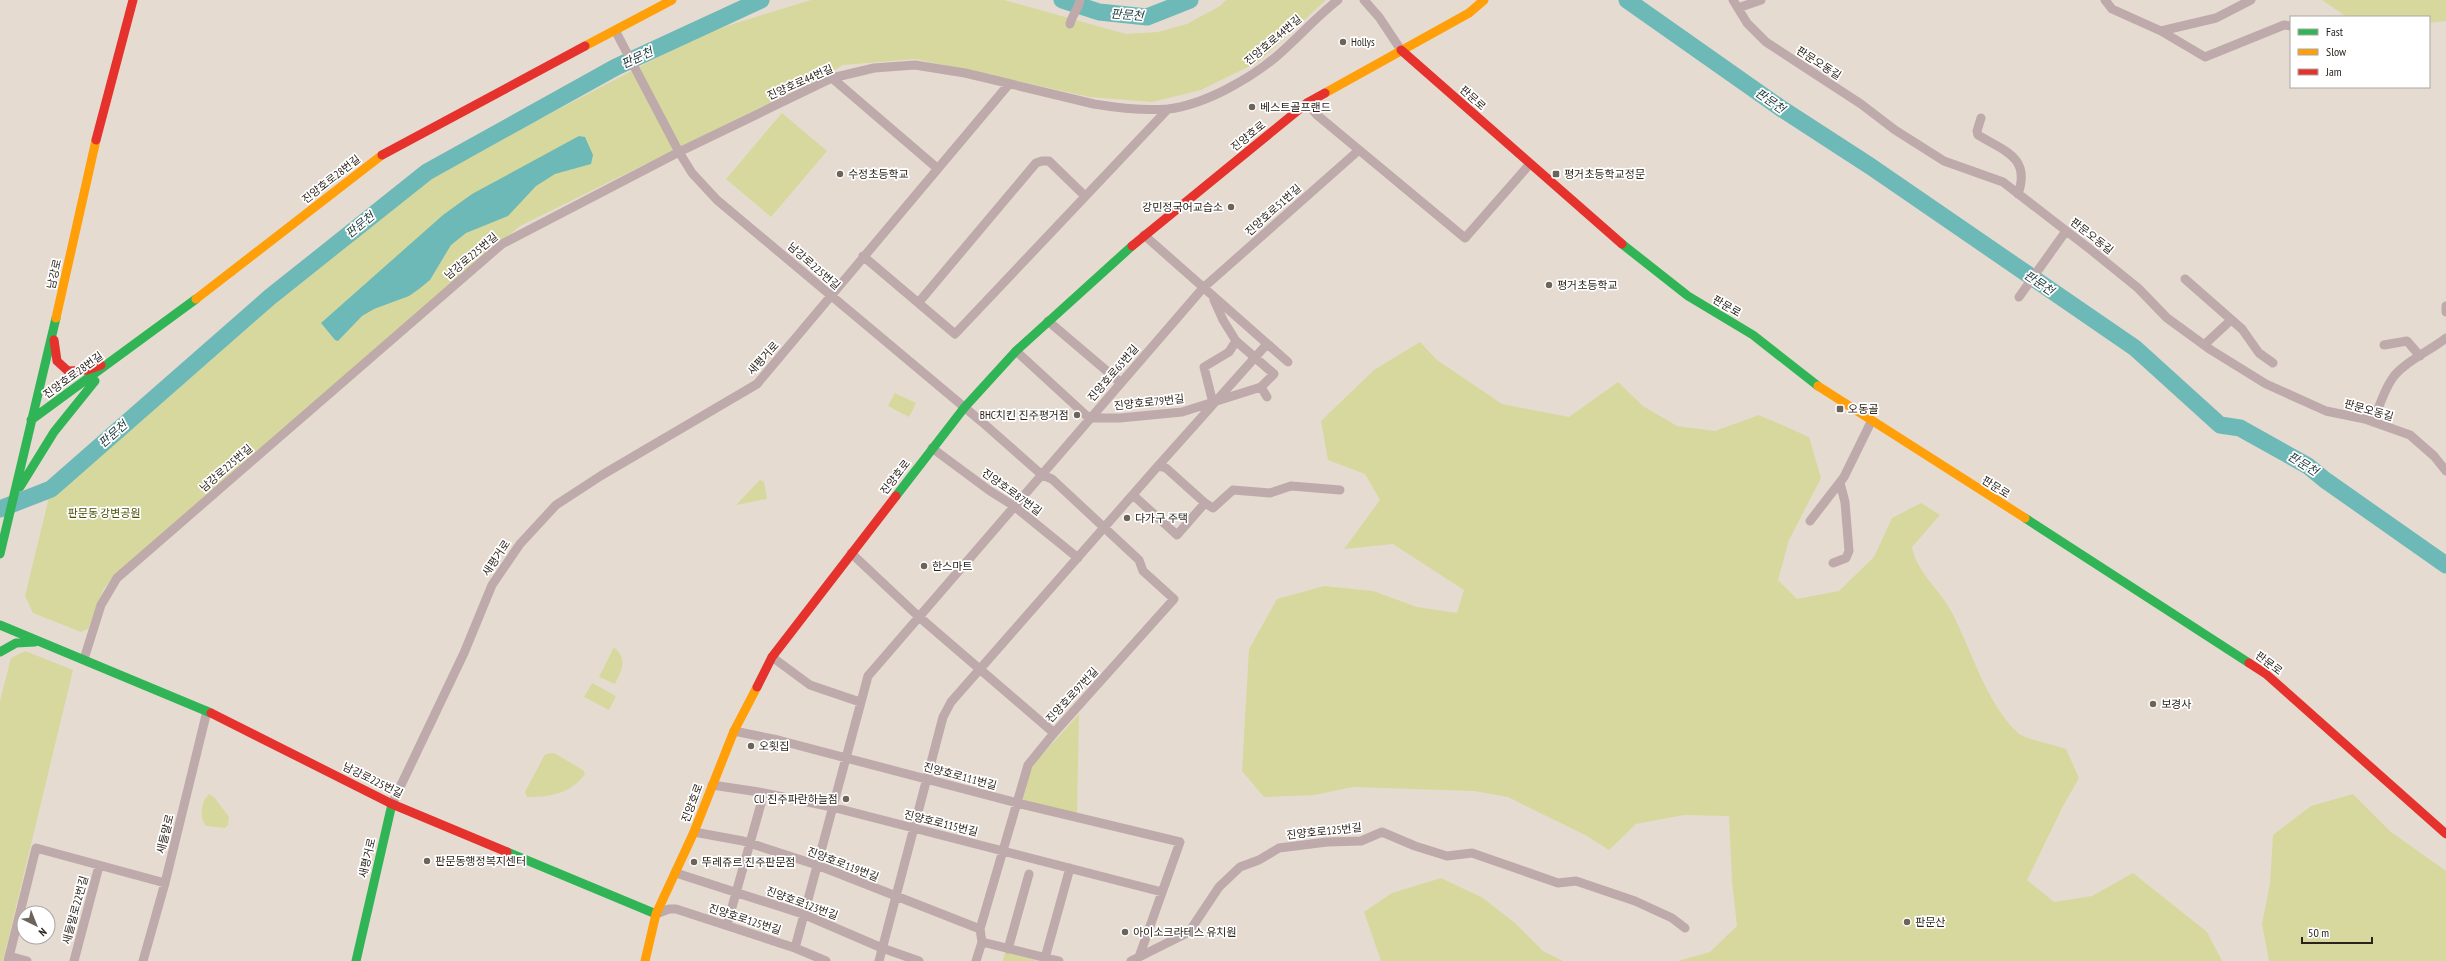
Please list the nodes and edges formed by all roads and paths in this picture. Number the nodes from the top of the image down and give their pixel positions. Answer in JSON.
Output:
{"nodes":[{"id":1,"x":133,"y":0,"type":"edge"},
{"id":2,"x":672,"y":0,"type":"edge"},
{"id":3,"x":1080,"y":0,"type":"edge"},
{"id":4,"x":1338,"y":0,"type":"edge"},
{"id":5,"x":1364,"y":0,"type":"edge"},
{"id":6,"x":1484,"y":0,"type":"edge"},
{"id":7,"x":1733,"y":0,"type":"edge"},
{"id":8,"x":1761,"y":0,"type":"edge"},
{"id":9,"x":2105,"y":0,"type":"edge"},
{"id":10,"x":2251,"y":0,"type":"edge"},
{"id":11,"x":1738,"y":8,"type":"junction"},
{"id":12,"x":1070,"y":24,"type":"dead end"},
{"id":13,"x":2290,"y":26,"type":"edge"},
{"id":14,"x":2161,"y":31,"type":"junction"},
{"id":15,"x":616,"y":32,"type":"junction"},
{"id":16,"x":1402,"y":50,"type":"junction"},
{"id":17,"x":832,"y":78,"type":"junction"},
{"id":18,"x":1009,"y":84,"type":"junction"},
{"id":19,"x":1307,"y":103,"type":"junction"},
{"id":20,"x":1168,"y":108,"type":"junction"},
{"id":21,"x":1980,"y":118,"type":"dead end"},
{"id":22,"x":1359,"y":150,"type":"junction"},
{"id":23,"x":679,"y":152,"type":"junction"},
{"id":24,"x":1529,"y":165,"type":"junction"},
{"id":25,"x":937,"y":168,"type":"junction"},
{"id":26,"x":2018,"y":194,"type":"junction"},
{"id":27,"x":1085,"y":196,"type":"junction"},
{"id":28,"x":2066,"y":231,"type":"junction"},
{"id":29,"x":1144,"y":235,"type":"junction"},
{"id":30,"x":863,"y":256,"type":"junction"},
{"id":31,"x":2185,"y":279,"type":"dead end"},
{"id":32,"x":1204,"y":288,"type":"junction"},
{"id":33,"x":1212,"y":297,"type":"junction"},
{"id":34,"x":2019,"y":297,"type":"dead end"},
{"id":35,"x":832,"y":298,"type":"junction"},
{"id":36,"x":919,"y":302,"type":"junction"},
{"id":37,"x":2446,"y":306,"type":"edge"},
{"id":38,"x":2446,"y":312,"type":"edge"},
{"id":39,"x":1048,"y":320,"type":"junction"},
{"id":40,"x":2231,"y":320,"type":"junction"},
{"id":41,"x":53,"y":333,"type":"junction"},
{"id":42,"x":2446,"y":338,"type":"edge"},
{"id":43,"x":1236,"y":341,"type":"junction"},
{"id":44,"x":1267,"y":344,"type":"junction"},
{"id":45,"x":2204,"y":345,"type":"junction"},
{"id":46,"x":2384,"y":345,"type":"dead end"},
{"id":47,"x":1016,"y":351,"type":"junction"},
{"id":48,"x":2420,"y":356,"type":"junction"},
{"id":49,"x":1254,"y":357,"type":"junction"},
{"id":50,"x":114,"y":360,"type":"junction"},
{"id":51,"x":1288,"y":362,"type":"dead end"},
{"id":52,"x":2273,"y":363,"type":"dead end"},
{"id":53,"x":1121,"y":383,"type":"junction"},
{"id":54,"x":1261,"y":387,"type":"junction"},
{"id":55,"x":1267,"y":397,"type":"dead end"},
{"id":56,"x":1213,"y":403,"type":"junction"},
{"id":57,"x":964,"y":408,"type":"junction"},
{"id":58,"x":1089,"y":418,"type":"junction"},
{"id":59,"x":31,"y":420,"type":"junction"},
{"id":60,"x":1871,"y":422,"type":"junction"},
{"id":61,"x":2373,"y":422,"type":"junction"},
{"id":62,"x":932,"y":448,"type":"junction"},
{"id":63,"x":1158,"y":466,"type":"junction"},
{"id":64,"x":2446,"y":471,"type":"edge"},
{"id":65,"x":1042,"y":475,"type":"junction"},
{"id":66,"x":1840,"y":483,"type":"junction"},
{"id":67,"x":1340,"y":490,"type":"dead end"},
{"id":68,"x":1133,"y":495,"type":"junction"},
{"id":69,"x":13,"y":501,"type":"junction"},
{"id":70,"x":1205,"y":503,"type":"junction"},
{"id":71,"x":1014,"y":506,"type":"junction"},
{"id":72,"x":1810,"y":521,"type":"dead end"},
{"id":73,"x":1105,"y":527,"type":"junction"},
{"id":74,"x":851,"y":553,"type":"junction"},
{"id":75,"x":0,"y":554,"type":"edge"},
{"id":76,"x":1078,"y":558,"type":"junction"},
{"id":77,"x":1833,"y":563,"type":"dead end"},
{"id":78,"x":1174,"y":599,"type":"joint"},
{"id":79,"x":918,"y":616,"type":"junction"},
{"id":80,"x":0,"y":625,"type":"edge"},
{"id":81,"x":44,"y":643,"type":"junction"},
{"id":82,"x":0,"y":652,"type":"edge"},
{"id":83,"x":772,"y":657,"type":"junction"},
{"id":84,"x":84,"y":659,"type":"junction"},
{"id":85,"x":978,"y":669,"type":"junction"},
{"id":86,"x":860,"y":702,"type":"junction"},
{"id":87,"x":207,"y":711,"type":"junction"},
{"id":88,"x":734,"y":731,"type":"junction"},
{"id":89,"x":1054,"y":733,"type":"junction"},
{"id":90,"x":845,"y":758,"type":"junction"},
{"id":91,"x":928,"y":780,"type":"junction"},
{"id":92,"x":712,"y":785,"type":"junction"},
{"id":93,"x":764,"y":793,"type":"junction"},
{"id":94,"x":1017,"y":803,"type":"junction"},
{"id":95,"x":392,"y":804,"type":"junction"},
{"id":96,"x":832,"y":807,"type":"junction"},
{"id":97,"x":916,"y":829,"type":"junction"},
{"id":98,"x":694,"y":832,"type":"junction"},
{"id":99,"x":2446,"y":834,"type":"edge"},
{"id":100,"x":750,"y":843,"type":"junction"},
{"id":101,"x":1004,"y":851,"type":"junction"},
{"id":102,"x":99,"y":866,"type":"junction"},
{"id":103,"x":817,"y":866,"type":"junction"},
{"id":104,"x":1070,"y":868,"type":"junction"},
{"id":105,"x":676,"y":872,"type":"junction"},
{"id":106,"x":1029,"y":874,"type":"dead end"},
{"id":107,"x":165,"y":882,"type":"junction"},
{"id":108,"x":736,"y":892,"type":"junction"},
{"id":109,"x":1162,"y":892,"type":"junction"},
{"id":110,"x":895,"y":897,"type":"junction"},
{"id":111,"x":656,"y":914,"type":"junction"},
{"id":112,"x":803,"y":914,"type":"junction"},
{"id":113,"x":726,"y":925,"type":"junction"},
{"id":114,"x":1685,"y":928,"type":"dead end"},
{"id":115,"x":980,"y":929,"type":"junction"},
{"id":116,"x":982,"y":942,"type":"junction"},
{"id":117,"x":795,"y":948,"type":"junction"},
{"id":118,"x":882,"y":948,"type":"junction"},
{"id":119,"x":1008,"y":949,"type":"junction"},
{"id":120,"x":1046,"y":958,"type":"junction"},
{"id":121,"x":9,"y":959,"type":"edge"},
{"id":122,"x":1135,"y":959,"type":"edge"},
{"id":123,"x":27,"y":961,"type":"edge"},
{"id":124,"x":74,"y":961,"type":"edge"},
{"id":125,"x":143,"y":961,"type":"edge"},
{"id":126,"x":356,"y":961,"type":"edge"},
{"id":127,"x":645,"y":961,"type":"edge"},
{"id":128,"x":826,"y":961,"type":"edge"},
{"id":129,"x":879,"y":961,"type":"edge"},
{"id":130,"x":919,"y":961,"type":"edge"},
{"id":131,"x":976,"y":961,"type":"edge"},
{"id":132,"x":1059,"y":961,"type":"edge"}],
"edges":[{"from":1,"to":41,"type":"street","name":"남강로"},
{"from":2,"to":15,"type":"street","name":"진양호로28번길"},
{"from":3,"to":12,"type":"street"},
{"from":4,"to":20,"type":"street","name":"진양호로44번길"},
{"from":5,"to":16,"type":"street"},
{"from":6,"to":16,"type":"street","name":"진양호로"},
{"from":7,"to":11,"type":"street","name":"판문오동길"},
{"from":8,"to":11,"type":"street"},
{"from":9,"to":14,"type":"street"},
{"from":10,"to":14,"type":"street"},
{"from":11,"to":26,"type":"street","name":"판문오동길"},
{"from":13,"to":14,"type":"street"},
{"from":15,"to":23,"type":"street"},
{"from":15,"to":50,"type":"street","name":"진양호로28번길"},
{"from":16,"to":19,"type":"street","name":"진양호로"},
{"from":16,"to":24,"type":"street","name":"판문로"},
{"from":17,"to":18,"type":"street","name":"진양호로44번길"},
{"from":17,"to":23,"type":"street","name":"진양호로44번길"},
{"from":17,"to":25,"type":"street"},
{"from":18,"to":20,"type":"street","name":"진양호로44번길"},
{"from":18,"to":25,"type":"street"},
{"from":19,"to":22,"type":"street"},
{"from":19,"to":29,"type":"street","name":"진양호로"},
{"from":20,"to":27,"type":"street"},
{"from":21,"to":26,"type":"street"},
{"from":22,"to":24,"type":"street"},
{"from":22,"to":32,"type":"street","name":"진양호로51번길"},
{"from":23,"to":35,"type":"street","name":"남강로225번길"},
{"from":23,"to":84,"type":"street","name":"남강로225번길"},
{"from":24,"to":60,"type":"street","name":"판문로"},
{"from":25,"to":30,"type":"street"},
{"from":26,"to":28,"type":"street","name":"판문오동길"},
{"from":27,"to":36,"type":"street"},
{"from":27,"to":36,"type":"street"},
{"from":28,"to":34,"type":"street"},
{"from":28,"to":45,"type":"street","name":"판문오동길"},
{"from":29,"to":32,"type":"street"},
{"from":29,"to":39,"type":"street","name":"진양호로"},
{"from":30,"to":35,"type":"street"},
{"from":30,"to":36,"type":"street"},
{"from":31,"to":40,"type":"street"},
{"from":32,"to":33,"type":"street"},
{"from":32,"to":53,"type":"street","name":"진양호로65번길"},
{"from":33,"to":43,"type":"street"},
{"from":33,"to":44,"type":"street"},
{"from":35,"to":57,"type":"street","name":"남강로225번길"},
{"from":35,"to":95,"type":"street","name":"새평거로"},
{"from":37,"to":38,"type":"street"},
{"from":39,"to":47,"type":"street","name":"진양호로"},
{"from":39,"to":53,"type":"street"},
{"from":40,"to":45,"type":"street"},
{"from":40,"to":52,"type":"street"},
{"from":41,"to":50,"type":"street"},
{"from":41,"to":59,"type":"street","name":"남강로"},
{"from":42,"to":48,"type":"street"},
{"from":43,"to":49,"type":"street"},
{"from":43,"to":56,"type":"street"},
{"from":44,"to":49,"type":"street"},
{"from":44,"to":51,"type":"street"},
{"from":45,"to":61,"type":"street","name":"판문오동길"},
{"from":46,"to":48,"type":"street"},
{"from":47,"to":57,"type":"street","name":"진양호로"},
{"from":47,"to":58,"type":"street"},
{"from":48,"to":61,"type":"street"},
{"from":49,"to":54,"type":"street"},
{"from":49,"to":56,"type":"street"},
{"from":50,"to":59,"type":"street","name":"진양호로28번길"},
{"from":50,"to":69,"type":"street"},
{"from":53,"to":58,"type":"street","name":"진양호로65번길"},
{"from":54,"to":55,"type":"street"},
{"from":54,"to":56,"type":"street","name":"진양호로79번길"},
{"from":56,"to":58,"type":"street","name":"진양호로79번길"},
{"from":56,"to":63,"type":"street"},
{"from":57,"to":62,"type":"street","name":"진양호로"},
{"from":57,"to":65,"type":"street","name":"남강로225번길"},
{"from":58,"to":65,"type":"street","name":"진양호로65번길"},
{"from":59,"to":69,"type":"street","name":"남강로"},
{"from":60,"to":66,"type":"street"},
{"from":60,"to":99,"type":"street","name":"판문로"},
{"from":61,"to":64,"type":"street","name":"판문오동길"},
{"from":62,"to":71,"type":"street","name":"진양호로87번길"},
{"from":62,"to":74,"type":"street","name":"진양호로"},
{"from":63,"to":68,"type":"street"},
{"from":63,"to":70,"type":"street"},
{"from":65,"to":71,"type":"street","name":"진양호로65번길"},
{"from":65,"to":73,"type":"street","name":"남강로225번길"},
{"from":66,"to":72,"type":"street"},
{"from":66,"to":77,"type":"street"},
{"from":67,"to":70,"type":"street"},
{"from":68,"to":70,"type":"street"},
{"from":68,"to":73,"type":"street"},
{"from":69,"to":75,"type":"street","name":"남강로"},
{"from":71,"to":76,"type":"street","name":"진양호로87번길"},
{"from":71,"to":79,"type":"street"},
{"from":73,"to":76,"type":"street"},
{"from":73,"to":78,"type":"street","name":"남강로225번길"},
{"from":74,"to":79,"type":"street","name":"진양호로97번길"},
{"from":74,"to":83,"type":"street","name":"진양호로"},
{"from":76,"to":85,"type":"street"},
{"from":78,"to":89,"type":"street","name":"진양호로97번길"},
{"from":79,"to":85,"type":"street","name":"진양호로97번길"},
{"from":79,"to":86,"type":"street"},
{"from":80,"to":81,"type":"street","name":"남강로225번길"},
{"from":81,"to":82,"type":"street"},
{"from":81,"to":84,"type":"street","name":"남강로225번길"},
{"from":83,"to":86,"type":"street"},
{"from":83,"to":88,"type":"street","name":"진양호로"},
{"from":84,"to":87,"type":"street","name":"남강로225번길"},
{"from":85,"to":89,"type":"street","name":"진양호로97번길"},
{"from":85,"to":91,"type":"street"},
{"from":86,"to":90,"type":"street"},
{"from":87,"to":95,"type":"street","name":"남강로225번길"},
{"from":87,"to":107,"type":"street","name":"새들말로"},
{"from":88,"to":90,"type":"street","name":"진양호로111번길"},
{"from":88,"to":92,"type":"street","name":"진양호로"},
{"from":89,"to":94,"type":"street"},
{"from":90,"to":91,"type":"street","name":"진양호로111번길"},
{"from":90,"to":96,"type":"street"},
{"from":91,"to":94,"type":"street","name":"진양호로111번길"},
{"from":91,"to":97,"type":"street"},
{"from":92,"to":93,"type":"street","name":"진양호로115번길"},
{"from":92,"to":98,"type":"street","name":"진양호로"},
{"from":93,"to":96,"type":"street","name":"진양호로115번길"},
{"from":93,"to":100,"type":"street"},
{"from":94,"to":101,"type":"street"},
{"from":94,"to":109,"type":"street","name":"진양호로111번길"},
{"from":95,"to":111,"type":"street","name":"남강로225번길"},
{"from":95,"to":126,"type":"street","name":"새평거로"},
{"from":96,"to":97,"type":"street","name":"진양호로115번길"},
{"from":96,"to":103,"type":"street"},
{"from":97,"to":101,"type":"street","name":"진양호로115번길"},
{"from":97,"to":110,"type":"street"},
{"from":98,"to":100,"type":"street","name":"진양호로119번길"},
{"from":98,"to":105,"type":"street","name":"진양호로"},
{"from":100,"to":103,"type":"street","name":"진양호로119번길"},
{"from":100,"to":108,"type":"street"},
{"from":101,"to":104,"type":"street","name":"진양호로115번길"},
{"from":101,"to":115,"type":"street"},
{"from":102,"to":107,"type":"street"},
{"from":102,"to":121,"type":"street"},
{"from":102,"to":124,"type":"street","name":"새들말로22번길"},
{"from":103,"to":110,"type":"street","name":"진양호로119번길"},
{"from":103,"to":112,"type":"street"},
{"from":104,"to":109,"type":"street","name":"진양호로115번길"},
{"from":104,"to":120,"type":"street"},
{"from":105,"to":108,"type":"street","name":"진양호로123번길"},
{"from":105,"to":111,"type":"street","name":"진양호로"},
{"from":106,"to":119,"type":"street"},
{"from":107,"to":125,"type":"street","name":"새들말로"},
{"from":108,"to":112,"type":"street","name":"진양호로123번길"},
{"from":108,"to":113,"type":"street"},
{"from":109,"to":122,"type":"street"},
{"from":110,"to":115,"type":"street","name":"진양호로119번길"},
{"from":110,"to":118,"type":"street"},
{"from":111,"to":113,"type":"street","name":"진양호로125번길"},
{"from":111,"to":127,"type":"street","name":"진양호로"},
{"from":112,"to":117,"type":"street"},
{"from":112,"to":118,"type":"street","name":"진양호로123번길"},
{"from":113,"to":117,"type":"street","name":"진양호로125번길"},
{"from":114,"to":122,"type":"street","name":"진양호로125번길"},
{"from":115,"to":116,"type":"street"},
{"from":116,"to":119,"type":"street"},
{"from":116,"to":131,"type":"street"},
{"from":117,"to":128,"type":"street","name":"진양호로125번길"},
{"from":118,"to":129,"type":"street"},
{"from":118,"to":130,"type":"street","name":"진양호로123번길"},
{"from":119,"to":120,"type":"street"},
{"from":120,"to":132,"type":"street"},
{"from":121,"to":123,"type":"street"}]}
